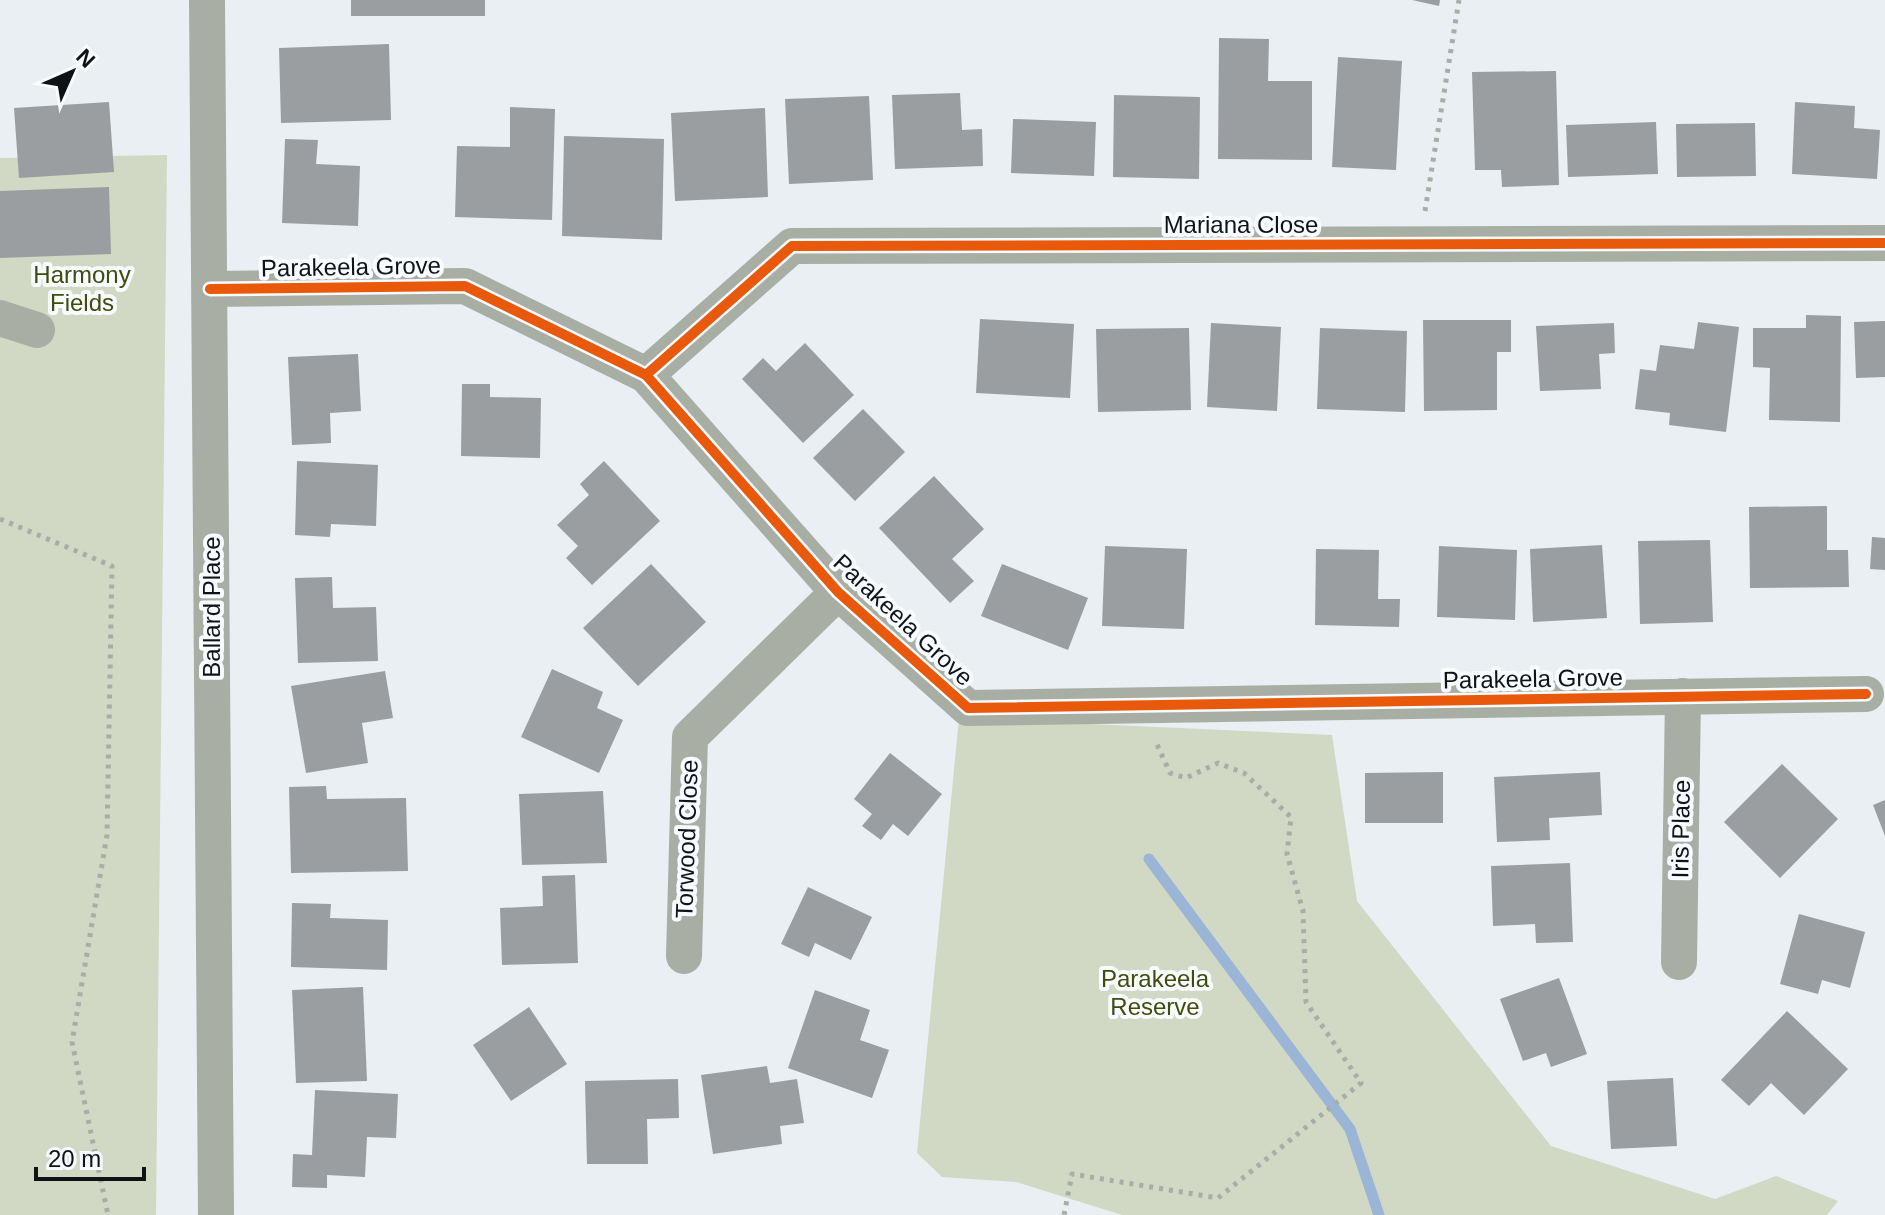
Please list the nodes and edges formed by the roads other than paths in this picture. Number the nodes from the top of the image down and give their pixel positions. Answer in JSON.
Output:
{"nodes":[{"id":1,"x":207,"y":0,"type":"edge"},
{"id":2,"x":1885,"y":243,"type":"edge"},
{"id":3,"x":210,"y":289,"type":"junction"},
{"id":4,"x":0,"y":318,"type":"edge"},
{"id":5,"x":37,"y":330,"type":"dead end"},
{"id":6,"x":646,"y":375,"type":"junction"},
{"id":7,"x":838,"y":592,"type":"junction"},
{"id":8,"x":1866,"y":694,"type":"dead end"},
{"id":9,"x":1683,"y":696,"type":"junction"},
{"id":10,"x":684,"y":956,"type":"dead end"},
{"id":11,"x":1679,"y":962,"type":"dead end"},
{"id":12,"x":216,"y":1215,"type":"edge"}],
"edges":[{"from":1,"to":3,"type":"street","name":"Ballard Place"},
{"from":2,"to":6,"type":"street","name":"Mariana Close"},
{"from":3,"to":6,"type":"street","name":"Parakeela Grove"},
{"from":3,"to":12,"type":"street","name":"Ballard Place"},
{"from":4,"to":5,"type":"street"},
{"from":6,"to":7,"type":"street","name":"Parakeela Grove"},
{"from":7,"to":9,"type":"street","name":"Parakeela Grove"},
{"from":7,"to":10,"type":"street","name":"Torwood Close"},
{"from":8,"to":9,"type":"street","name":"Parakeela Grove"},
{"from":9,"to":11,"type":"street","name":"Iris Place"}]}
